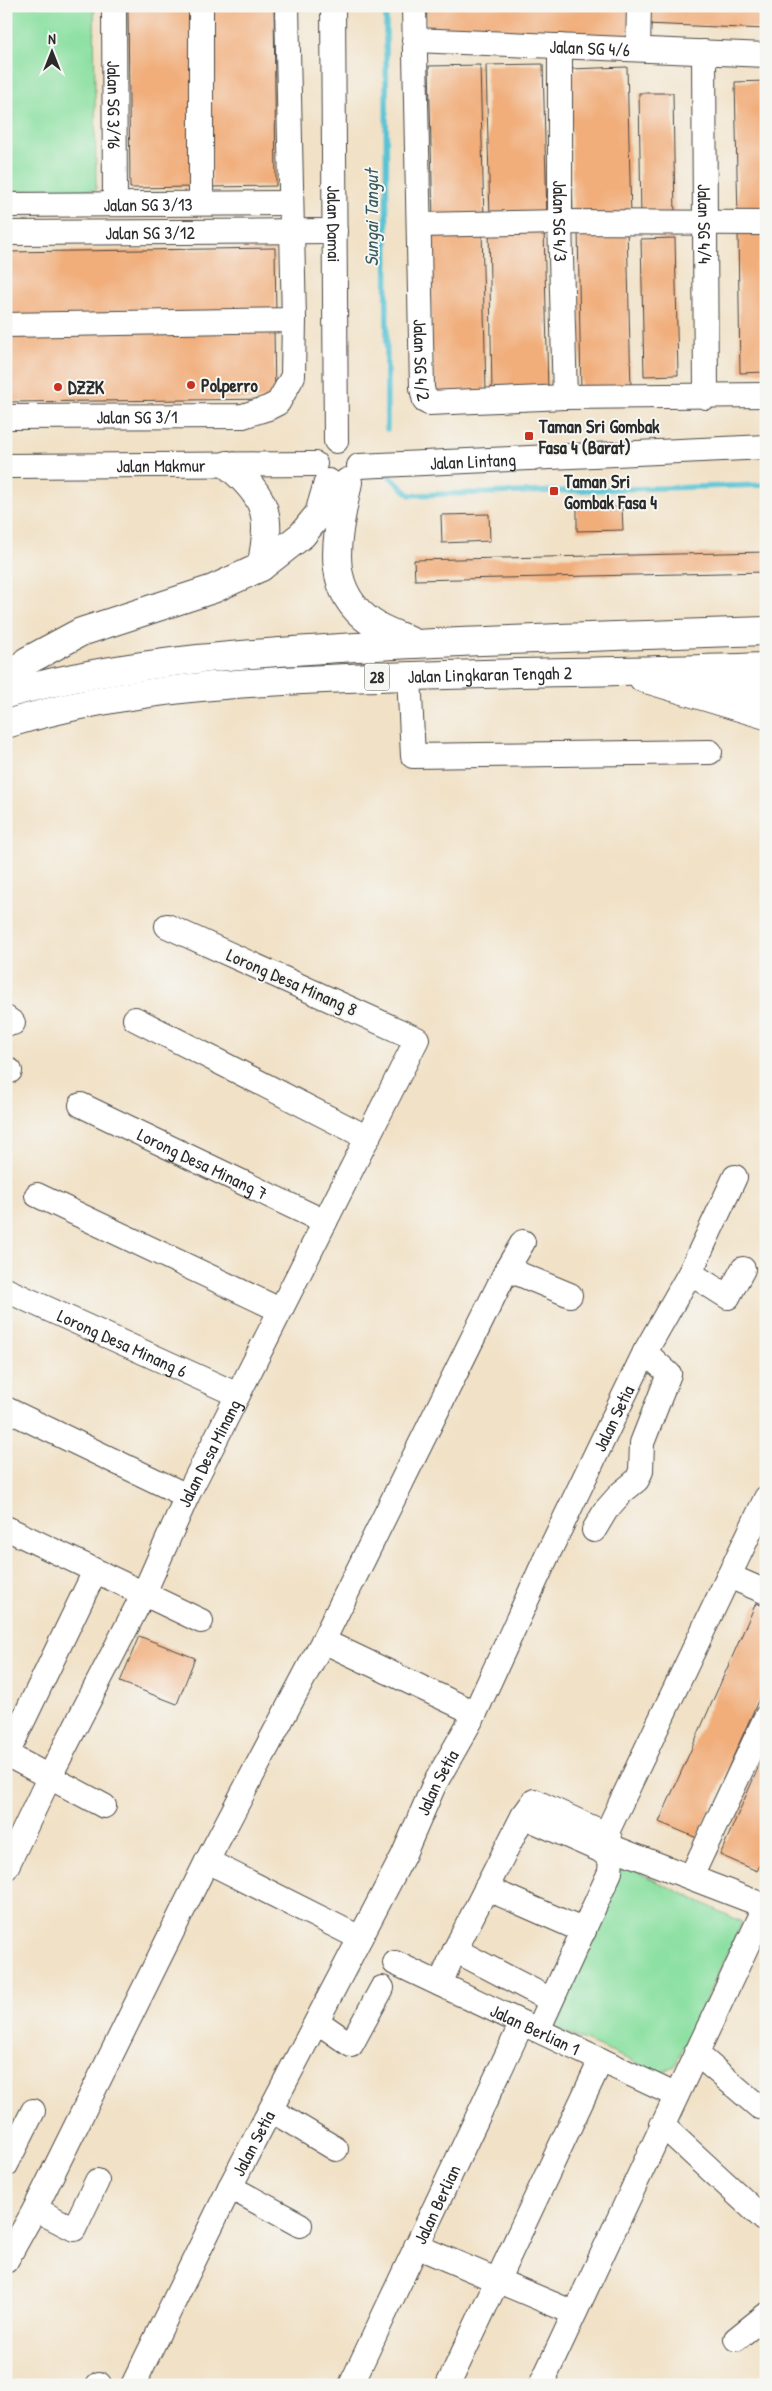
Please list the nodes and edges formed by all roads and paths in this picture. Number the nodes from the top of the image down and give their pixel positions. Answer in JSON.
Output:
{"nodes":[{"id":1,"x":114,"y":6,"type":"edge"},
{"id":2,"x":202,"y":6,"type":"edge"},
{"id":3,"x":287,"y":6,"type":"edge"},
{"id":4,"x":332,"y":6,"type":"edge"},
{"id":5,"x":414,"y":6,"type":"edge"},
{"id":6,"x":639,"y":6,"type":"edge"},
{"id":7,"x":414,"y":40,"type":"junction"},
{"id":8,"x":560,"y":46,"type":"junction"},
{"id":9,"x":638,"y":49,"type":"junction"},
{"id":10,"x":704,"y":52,"type":"junction"},
{"id":11,"x":766,"y":55,"type":"edge"},
{"id":12,"x":201,"y":203,"type":"junction"},
{"id":13,"x":290,"y":203,"type":"junction"},
{"id":14,"x":115,"y":204,"type":"junction"},
{"id":15,"x":6,"y":205,"type":"edge"},
{"id":16,"x":560,"y":222,"type":"junction"},
{"id":17,"x":705,"y":222,"type":"junction"},
{"id":18,"x":766,"y":223,"type":"edge"},
{"id":19,"x":419,"y":225,"type":"junction"},
{"id":20,"x":292,"y":231,"type":"junction"},
{"id":21,"x":334,"y":231,"type":"junction"},
{"id":22,"x":6,"y":233,"type":"edge"},
{"id":23,"x":294,"y":320,"type":"junction"},
{"id":24,"x":6,"y":325,"type":"edge"},
{"id":25,"x":766,"y":395,"type":"edge"},
{"id":26,"x":564,"y":397,"type":"junction"},
{"id":27,"x":706,"y":397,"type":"junction"},
{"id":28,"x":6,"y":417,"type":"edge"},
{"id":29,"x":336,"y":441,"type":"junction"},
{"id":30,"x":766,"y":447,"type":"edge"},
{"id":31,"x":228,"y":465,"type":"junction"},
{"id":32,"x":6,"y":466,"type":"edge"},
{"id":33,"x":337,"y":474,"type":"junction"},
{"id":34,"x":261,"y":567,"type":"junction"},
{"id":35,"x":766,"y":631,"type":"edge"},
{"id":36,"x":416,"y":644,"type":"junction"},
{"id":37,"x":766,"y":666,"type":"edge"},
{"id":38,"x":620,"y":671,"type":"junction"},
{"id":39,"x":409,"y":676,"type":"junction"},
{"id":40,"x":6,"y":684,"type":"edge"},
{"id":41,"x":766,"y":693,"type":"edge"},
{"id":42,"x":6,"y":694,"type":"edge"},
{"id":43,"x":766,"y":715,"type":"edge"},
{"id":44,"x":6,"y":724,"type":"edge"},
{"id":45,"x":710,"y":752,"type":"dead end"},
{"id":46,"x":167,"y":926,"type":"dead end"},
{"id":47,"x":135,"y":1019,"type":"dead end"},
{"id":48,"x":418,"y":1039,"type":"joint"},
{"id":49,"x":81,"y":1105,"type":"dead end"},
{"id":50,"x":368,"y":1138,"type":"junction"},
{"id":51,"x":735,"y":1176,"type":"dead end"},
{"id":52,"x":37,"y":1194,"type":"dead end"},
{"id":53,"x":325,"y":1222,"type":"junction"},
{"id":54,"x":523,"y":1242,"type":"dead end"},
{"id":55,"x":507,"y":1268,"type":"junction"},
{"id":56,"x":743,"y":1268,"type":"dead end"},
{"id":57,"x":690,"y":1273,"type":"junction"},
{"id":58,"x":6,"y":1290,"type":"edge"},
{"id":59,"x":570,"y":1295,"type":"dead end"},
{"id":60,"x":280,"y":1310,"type":"junction"},
{"id":61,"x":645,"y":1352,"type":"junction"},
{"id":62,"x":238,"y":1395,"type":"junction"},
{"id":63,"x":6,"y":1409,"type":"edge"},
{"id":64,"x":187,"y":1496,"type":"junction"},
{"id":65,"x":766,"y":1498,"type":"edge"},
{"id":66,"x":6,"y":1528,"type":"edge"},
{"id":67,"x":594,"y":1530,"type":"dead end"},
{"id":68,"x":95,"y":1571,"type":"junction"},
{"id":69,"x":729,"y":1576,"type":"junction"},
{"id":70,"x":766,"y":1592,"type":"edge"},
{"id":71,"x":144,"y":1593,"type":"junction"},
{"id":72,"x":201,"y":1621,"type":"dead end"},
{"id":73,"x":323,"y":1641,"type":"junction"},
{"id":74,"x":475,"y":1712,"type":"junction"},
{"id":75,"x":766,"y":1717,"type":"edge"},
{"id":76,"x":6,"y":1754,"type":"edge"},
{"id":77,"x":49,"y":1778,"type":"junction"},
{"id":78,"x":104,"y":1806,"type":"dead end"},
{"id":79,"x":606,"y":1842,"type":"junction"},
{"id":80,"x":8,"y":1861,"type":"edge"},
{"id":81,"x":207,"y":1861,"type":"junction"},
{"id":82,"x":691,"y":1877,"type":"junction"},
{"id":83,"x":486,"y":1888,"type":"junction"},
{"id":84,"x":765,"y":1911,"type":"edge"},
{"id":85,"x":584,"y":1931,"type":"junction"},
{"id":86,"x":360,"y":1938,"type":"junction"},
{"id":87,"x":455,"y":1950,"type":"junction"},
{"id":88,"x":395,"y":1963,"type":"dead end"},
{"id":89,"x":440,"y":1984,"type":"junction"},
{"id":90,"x":382,"y":1988,"type":"dead end"},
{"id":91,"x":551,"y":2000,"type":"junction"},
{"id":92,"x":318,"y":2022,"type":"junction"},
{"id":93,"x":530,"y":2026,"type":"junction"},
{"id":94,"x":696,"y":2053,"type":"junction"},
{"id":95,"x":601,"y":2060,"type":"junction"},
{"id":96,"x":675,"y":2095,"type":"junction"},
{"id":97,"x":759,"y":2107,"type":"dead end"},
{"id":98,"x":271,"y":2110,"type":"junction"},
{"id":99,"x":33,"y":2111,"type":"dead end"},
{"id":100,"x":662,"y":2125,"type":"junction"},
{"id":101,"x":336,"y":2149,"type":"dead end"},
{"id":102,"x":6,"y":2165,"type":"edge"},
{"id":103,"x":97,"y":2181,"type":"dead end"},
{"id":104,"x":230,"y":2187,"type":"junction"},
{"id":105,"x":35,"y":2209,"type":"junction"},
{"id":106,"x":766,"y":2221,"type":"edge"},
{"id":107,"x":300,"y":2225,"type":"dead end"},
{"id":108,"x":416,"y":2246,"type":"junction"},
{"id":109,"x":6,"y":2261,"type":"edge"},
{"id":110,"x":497,"y":2280,"type":"junction"},
{"id":111,"x":574,"y":2313,"type":"junction"},
{"id":112,"x":766,"y":2315,"type":"edge"},
{"id":113,"x":736,"y":2339,"type":"dead end"},
{"id":114,"x":133,"y":2385,"type":"edge"},
{"id":115,"x":350,"y":2385,"type":"edge"},
{"id":116,"x":448,"y":2385,"type":"edge"},
{"id":117,"x":541,"y":2385,"type":"edge"}],
"edges":[{"from":1,"to":14,"type":"street","name":"Jalan SG 3/16"},
{"from":2,"to":12,"type":"street"},
{"from":3,"to":13,"type":"street"},
{"from":4,"to":21,"type":"street","name":"Jalan Damai"},
{"from":5,"to":7,"type":"street","name":"Jalan SG 4/2"},
{"from":6,"to":9,"type":"street"},
{"from":7,"to":8,"type":"street","name":"Jalan SG 4/6"},
{"from":7,"to":19,"type":"street","name":"Jalan SG 4/2"},
{"from":8,"to":9,"type":"street","name":"Jalan SG 4/6"},
{"from":8,"to":16,"type":"street","name":"Jalan SG 4/3"},
{"from":9,"to":10,"type":"street","name":"Jalan SG 4/6"},
{"from":10,"to":11,"type":"street","name":"Jalan SG 4/6"},
{"from":10,"to":17,"type":"street","name":"Jalan SG 4/4"},
{"from":12,"to":13,"type":"street","name":"Jalan SG 3/13"},
{"from":12,"to":14,"type":"street","name":"Jalan SG 3/13"},
{"from":13,"to":20,"type":"street"},
{"from":14,"to":15,"type":"street","name":"Jalan SG 3/13"},
{"from":16,"to":17,"type":"street"},
{"from":16,"to":19,"type":"street"},
{"from":16,"to":26,"type":"street","name":"Jalan SG 4/3"},
{"from":17,"to":18,"type":"street"},
{"from":17,"to":27,"type":"street","name":"Jalan SG 4/4"},
{"from":19,"to":26,"type":"street","name":"Jalan SG 4/2"},
{"from":20,"to":21,"type":"street","name":"Jalan SG 3/12"},
{"from":20,"to":22,"type":"street","name":"Jalan SG 3/12"},
{"from":20,"to":23,"type":"street"},
{"from":21,"to":29,"type":"street","name":"Jalan Damai"},
{"from":23,"to":24,"type":"street"},
{"from":23,"to":28,"type":"street","name":"Jalan SG 3/1"},
{"from":25,"to":27,"type":"street","name":"Jalan SG 4/2"},
{"from":26,"to":27,"type":"street","name":"Jalan SG 4/2"},
{"from":29,"to":33,"type":"street"},
{"from":29,"to":33,"type":"street"},
{"from":30,"to":33,"type":"street","name":"Jalan Lintang"},
{"from":31,"to":32,"type":"street","name":"Jalan Makmur"},
{"from":31,"to":33,"type":"street","name":"Jalan Makmur"},
{"from":31,"to":34,"type":"highway"},
{"from":33,"to":34,"type":"highway"},
{"from":33,"to":36,"type":"highway"},
{"from":34,"to":40,"type":"highway"},
{"from":35,"to":36,"type":"highway","name":"Jalan Lingkaran Tengah 2","number":"28"},
{"from":36,"to":42,"type":"highway","name":"Jalan Lingkaran Tengah 2","number":"28"},
{"from":37,"to":38,"type":"highway","name":"Jalan Lingkaran Tengah 2","number":"28"},
{"from":38,"to":39,"type":"highway","name":"Jalan Lingkaran Tengah 2","number":"28"},
{"from":38,"to":41,"type":"highway"},
{"from":38,"to":43,"type":"highway"},
{"from":39,"to":44,"type":"highway","name":"Jalan Lingkaran Tengah 2","number":"28"},
{"from":39,"to":45,"type":"street"},
{"from":46,"to":48,"type":"street","name":"Lorong Desa Minang 8"},
{"from":47,"to":50,"type":"street"},
{"from":48,"to":50,"type":"street","name":"Jalan Desa Minang"},
{"from":49,"to":53,"type":"street","name":"Lorong Desa Minang 7"},
{"from":50,"to":53,"type":"street","name":"Jalan Desa Minang"},
{"from":51,"to":57,"type":"street","name":"Jalan Setia"},
{"from":52,"to":60,"type":"street"},
{"from":53,"to":60,"type":"street","name":"Jalan Desa Minang"},
{"from":54,"to":55,"type":"street"},
{"from":55,"to":59,"type":"street"},
{"from":55,"to":73,"type":"street"},
{"from":56,"to":57,"type":"street"},
{"from":57,"to":61,"type":"street","name":"Jalan Setia"},
{"from":58,"to":62,"type":"street","name":"Lorong Desa Minang 6"},
{"from":60,"to":62,"type":"street","name":"Jalan Desa Minang"},
{"from":61,"to":67,"type":"street"},
{"from":61,"to":74,"type":"street","name":"Jalan Setia"},
{"from":62,"to":64,"type":"street","name":"Jalan Desa Minang"},
{"from":63,"to":64,"type":"street"},
{"from":64,"to":71,"type":"street","name":"Jalan Desa Minang"},
{"from":65,"to":69,"type":"street"},
{"from":66,"to":68,"type":"street"},
{"from":68,"to":71,"type":"street"},
{"from":68,"to":76,"type":"street"},
{"from":69,"to":70,"type":"street"},
{"from":69,"to":79,"type":"street"},
{"from":71,"to":72,"type":"street"},
{"from":71,"to":77,"type":"street","name":"Jalan Desa Minang"},
{"from":73,"to":74,"type":"street"},
{"from":73,"to":81,"type":"street"},
{"from":74,"to":86,"type":"street","name":"Jalan Setia"},
{"from":75,"to":82,"type":"street"},
{"from":76,"to":77,"type":"street"},
{"from":77,"to":78,"type":"street"},
{"from":77,"to":80,"type":"street","name":"Jalan Desa Minang"},
{"from":79,"to":82,"type":"street"},
{"from":79,"to":83,"type":"street"},
{"from":79,"to":85,"type":"street","name":"Jalan Berlian"},
{"from":81,"to":86,"type":"street"},
{"from":81,"to":105,"type":"street"},
{"from":82,"to":84,"type":"street"},
{"from":83,"to":85,"type":"street"},
{"from":83,"to":87,"type":"street"},
{"from":84,"to":94,"type":"street"},
{"from":85,"to":91,"type":"street","name":"Jalan Berlian"},
{"from":86,"to":92,"type":"street","name":"Jalan Setia"},
{"from":87,"to":89,"type":"street"},
{"from":87,"to":91,"type":"street"},
{"from":88,"to":89,"type":"street","name":"Jalan Berlian 1"},
{"from":89,"to":93,"type":"street","name":"Jalan Berlian 1"},
{"from":90,"to":92,"type":"street"},
{"from":91,"to":93,"type":"street","name":"Jalan Berlian"},
{"from":92,"to":98,"type":"street","name":"Jalan Setia"},
{"from":93,"to":95,"type":"street","name":"Jalan Berlian 1"},
{"from":93,"to":108,"type":"street","name":"Jalan Berlian"},
{"from":94,"to":96,"type":"street"},
{"from":94,"to":97,"type":"street"},
{"from":95,"to":96,"type":"street","name":"Jalan Berlian 1"},
{"from":95,"to":110,"type":"street"},
{"from":96,"to":100,"type":"street"},
{"from":98,"to":101,"type":"street"},
{"from":98,"to":104,"type":"street","name":"Jalan Setia"},
{"from":99,"to":102,"type":"street"},
{"from":100,"to":106,"type":"street"},
{"from":100,"to":111,"type":"street"},
{"from":103,"to":105,"type":"street"},
{"from":104,"to":107,"type":"street"},
{"from":104,"to":114,"type":"street","name":"Jalan Setia"},
{"from":105,"to":109,"type":"street"},
{"from":108,"to":110,"type":"street"},
{"from":108,"to":115,"type":"street","name":"Jalan Berlian"},
{"from":110,"to":111,"type":"street"},
{"from":110,"to":116,"type":"street"},
{"from":111,"to":117,"type":"street"},
{"from":112,"to":113,"type":"street"}]}
